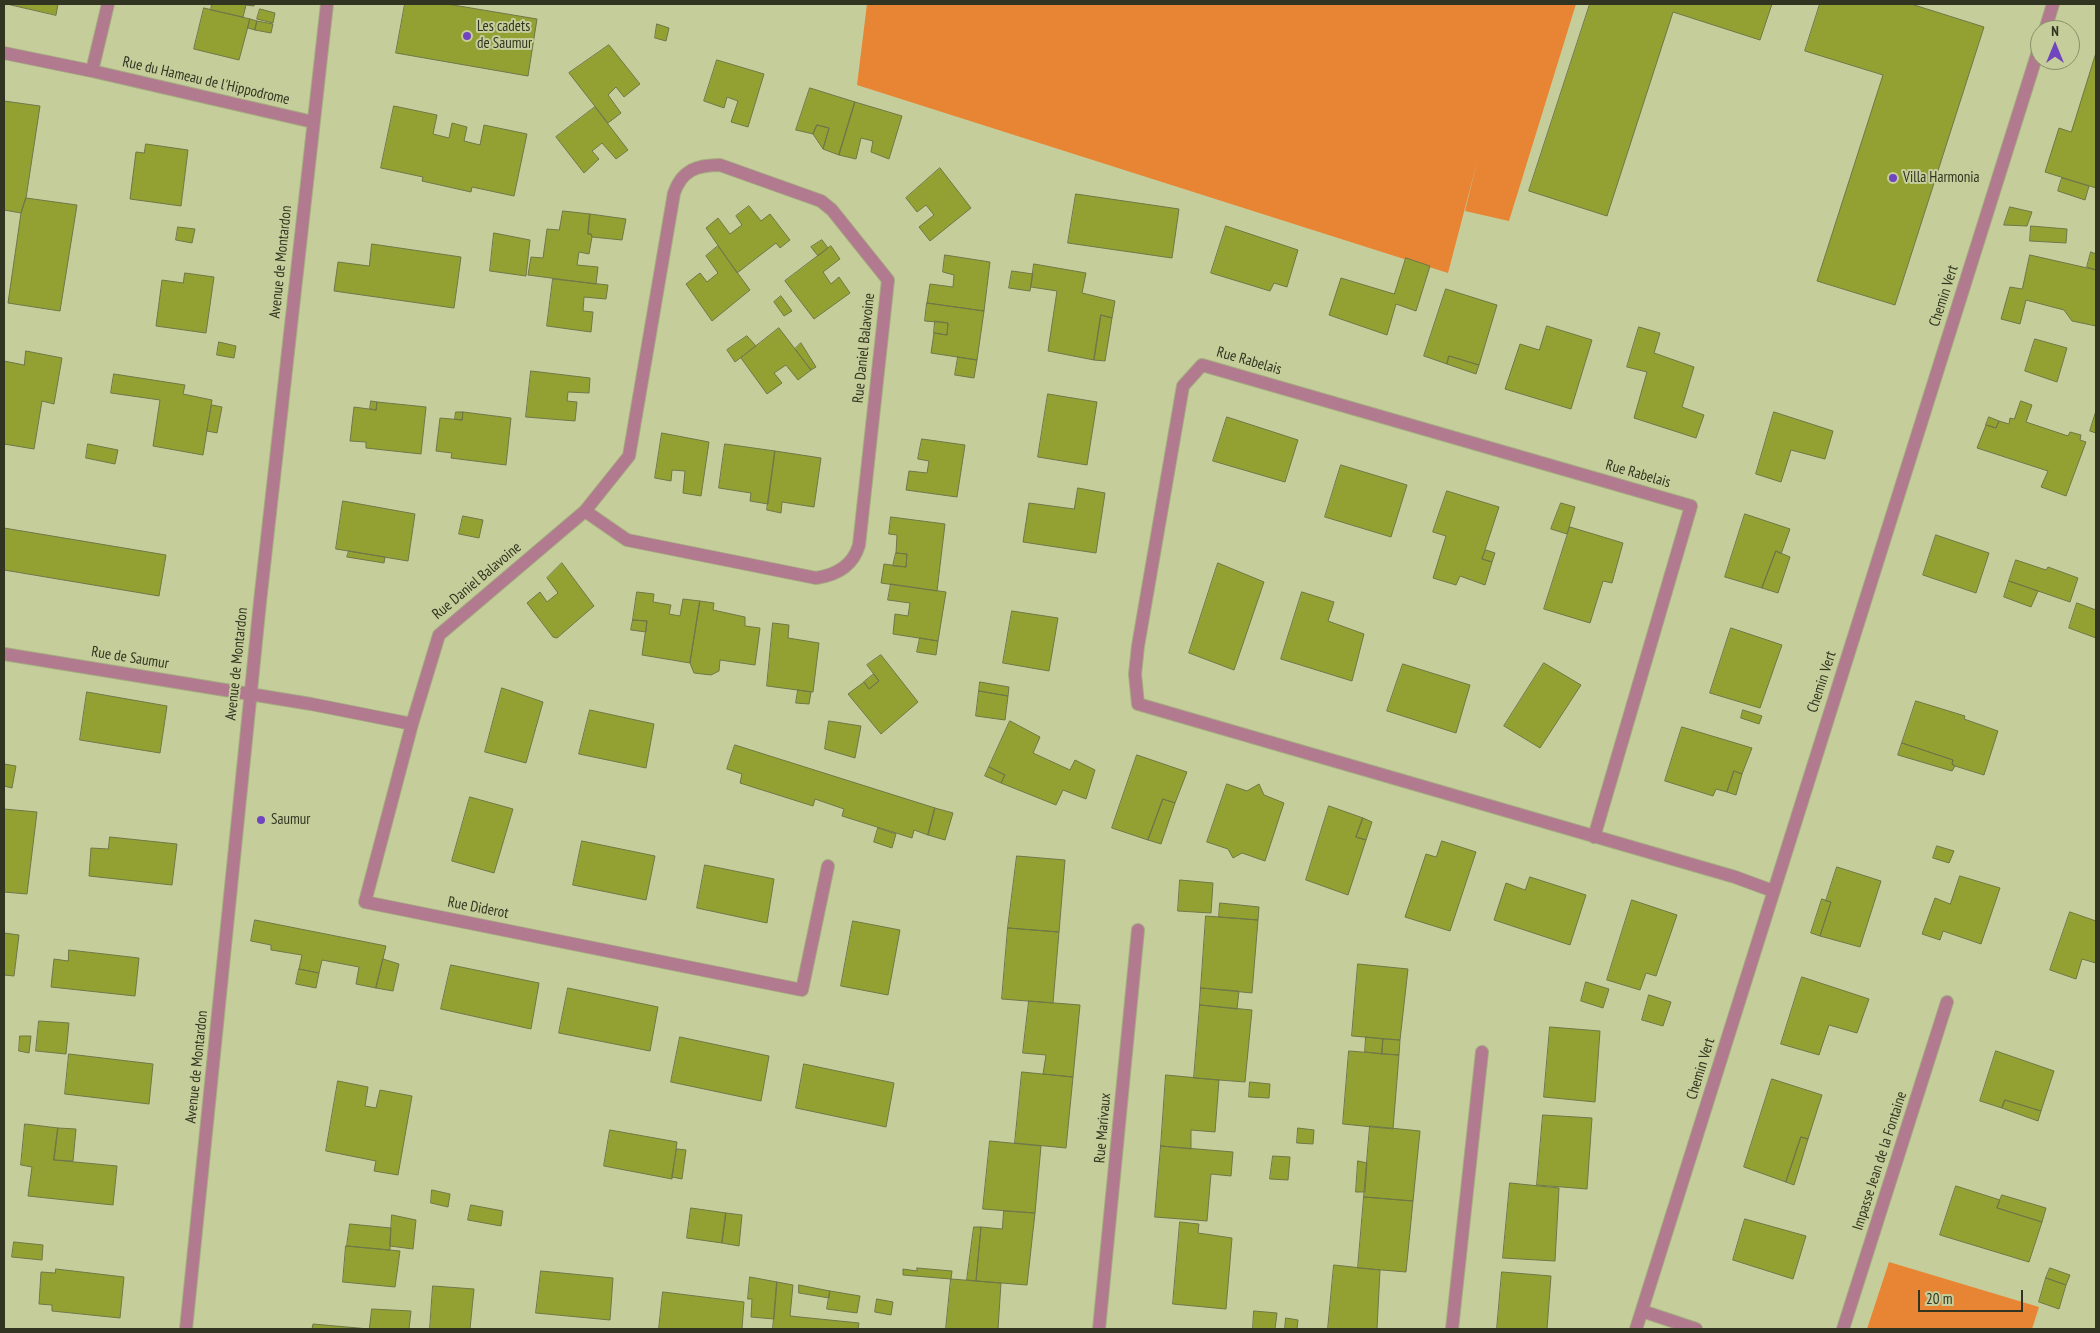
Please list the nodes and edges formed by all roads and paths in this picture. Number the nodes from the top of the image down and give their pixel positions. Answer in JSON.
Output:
{"nodes":[{"id":1,"x":108,"y":4,"type":"edge"},
{"id":2,"x":327,"y":4,"type":"edge"},
{"id":3,"x":2053,"y":4,"type":"edge"},
{"id":4,"x":2048,"y":20,"type":"edge"},
{"id":5,"x":4,"y":53,"type":"edge"},
{"id":6,"x":2032,"y":70,"type":"edge"},
{"id":7,"x":92,"y":71,"type":"junction"},
{"id":8,"x":313,"y":122,"type":"junction"},
{"id":9,"x":585,"y":511,"type":"junction"},
{"id":10,"x":4,"y":654,"type":"edge"},
{"id":11,"x":250,"y":695,"type":"junction"},
{"id":12,"x":412,"y":724,"type":"junction"},
{"id":13,"x":1594,"y":837,"type":"junction"},
{"id":14,"x":828,"y":866,"type":"dead end"},
{"id":15,"x":1773,"y":891,"type":"junction"},
{"id":16,"x":1138,"y":930,"type":"dead end"},
{"id":17,"x":1948,"y":1002,"type":"dead end"},
{"id":18,"x":1482,"y":1052,"type":"dead end"},
{"id":19,"x":1642,"y":1312,"type":"junction"},
{"id":20,"x":186,"y":1329,"type":"edge"},
{"id":21,"x":1100,"y":1329,"type":"edge"},
{"id":22,"x":1452,"y":1329,"type":"edge"},
{"id":23,"x":1636,"y":1329,"type":"edge"},
{"id":24,"x":1696,"y":1329,"type":"edge"},
{"id":25,"x":1843,"y":1329,"type":"edge"}],
"edges":[{"from":1,"to":7,"type":"street"},
{"from":2,"to":8,"type":"street","name":"Avenue de Montardon"},
{"from":3,"to":4,"type":"street"},
{"from":5,"to":7,"type":"street","name":"Rue du Hameau de l'Hippodrome"},
{"from":6,"to":15,"type":"street","name":"Chemin Vert"},
{"from":7,"to":8,"type":"street","name":"Rue du Hameau de l'Hippodrome"},
{"from":8,"to":11,"type":"street","name":"Avenue de Montardon"},
{"from":9,"to":9,"type":"street","name":"Rue Daniel Balavoine"},
{"from":9,"to":12,"type":"street","name":"Rue Daniel Balavoine"},
{"from":10,"to":11,"type":"street","name":"Rue de Saumur"},
{"from":11,"to":12,"type":"street"},
{"from":11,"to":20,"type":"street","name":"Avenue de Montardon"},
{"from":12,"to":14,"type":"street","name":"Rue Diderot"},
{"from":13,"to":13,"type":"street","name":"Rue Rabelais"},
{"from":13,"to":15,"type":"street","name":"Rue Rabelais"},
{"from":15,"to":19,"type":"street","name":"Chemin Vert"},
{"from":16,"to":21,"type":"street","name":"Rue Marivaux"},
{"from":17,"to":25,"type":"street","name":"Impasse Jean de la Fontaine"},
{"from":18,"to":22,"type":"street"},
{"from":19,"to":23,"type":"street","name":"Chemin Vert"},
{"from":19,"to":24,"type":"street"}]}
